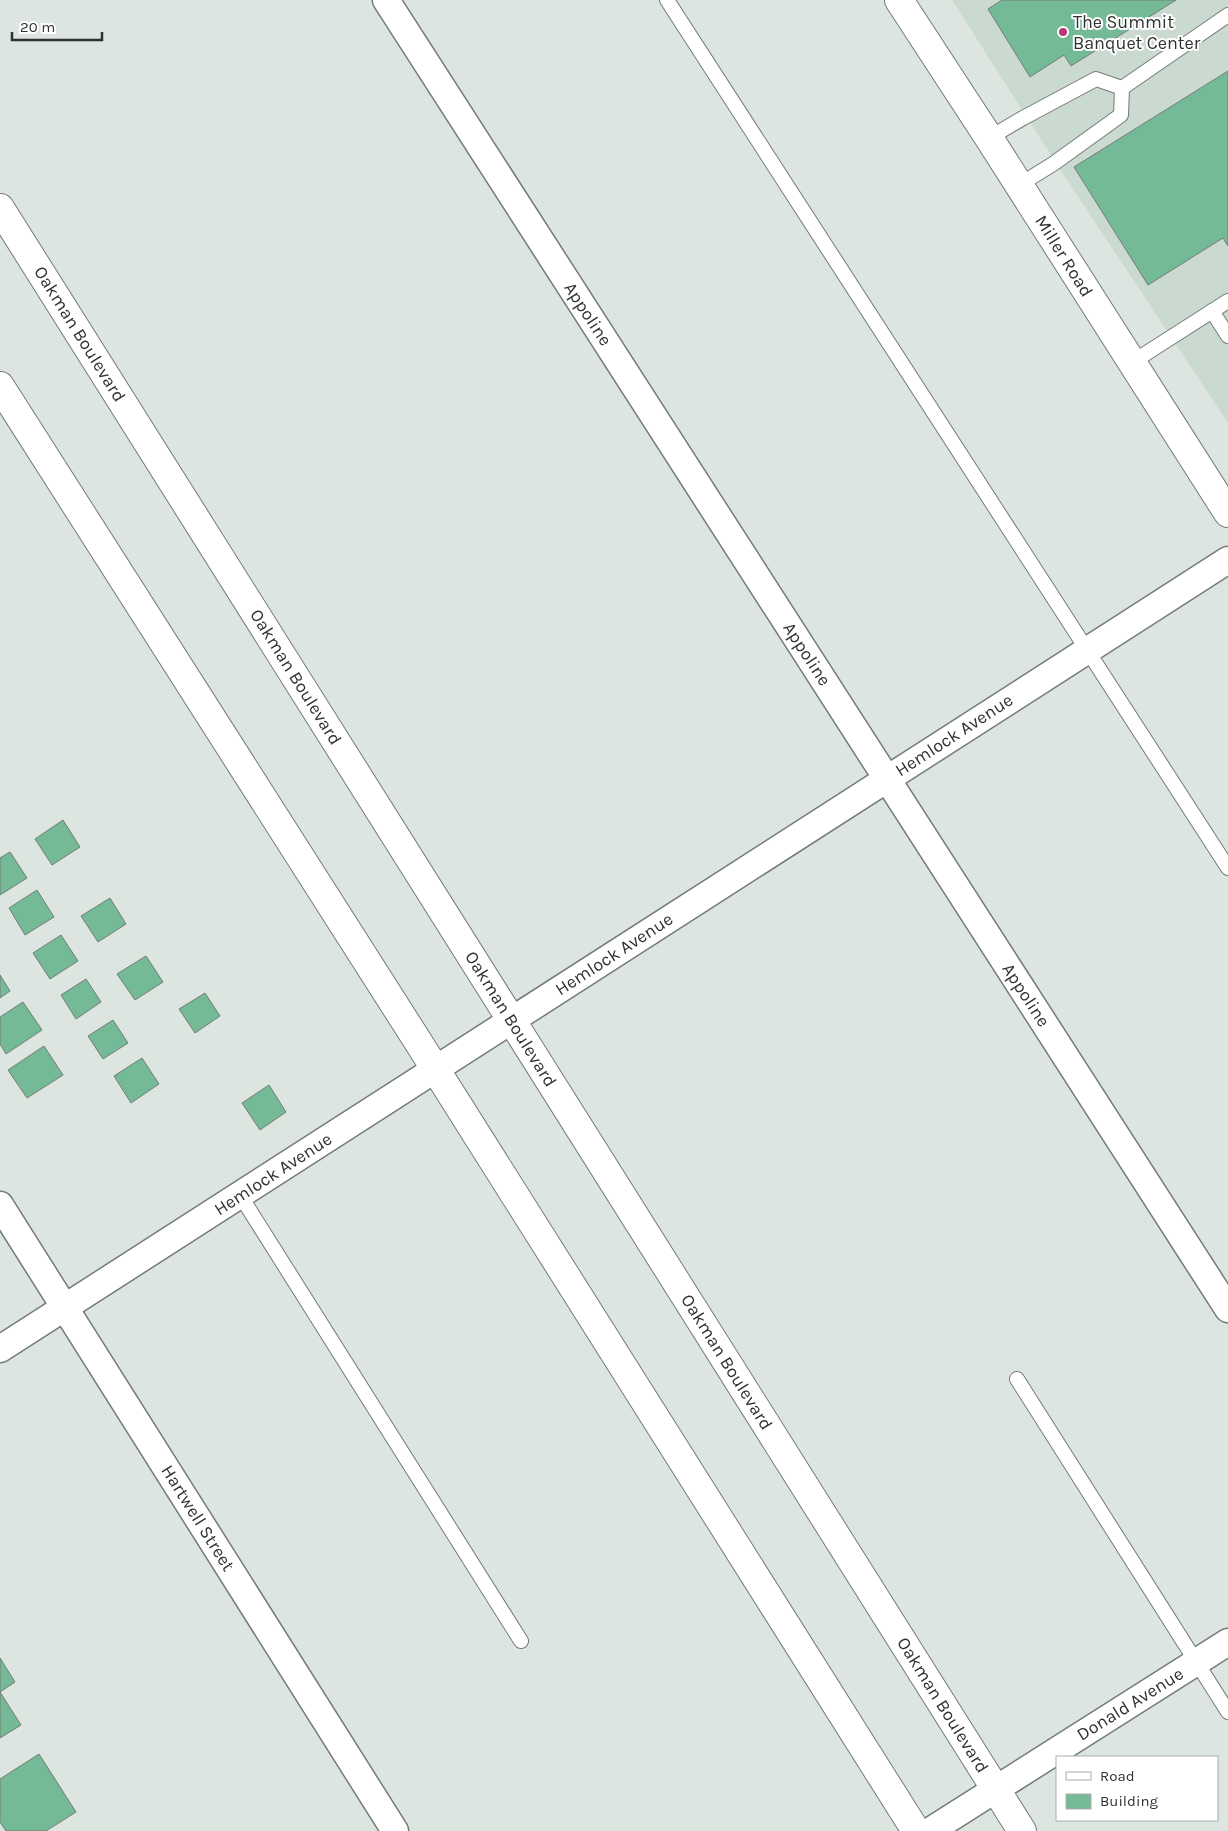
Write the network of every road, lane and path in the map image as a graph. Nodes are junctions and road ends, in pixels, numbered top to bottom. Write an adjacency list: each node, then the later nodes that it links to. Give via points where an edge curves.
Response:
1 (386, 0): 18 (street, Appoline)
2 (667, 0): 17 (lane)
3 (899, 0): 6 (street, Miller Road)
4 (1228, 15): 5 (lane)
5 (1122, 88): 6 (lane, via 1096,80); 7 (lane, via 1121,115)
6 (990, 138): 7 (street, Miller Road)
7 (1019, 185): 13 (street, Miller Road)
8 (0, 208): 9 (street, Oakman Boulevard)
9 (8, 239): 20 (street, Oakman Boulevard)
10 (1228, 301): 11 (lane)
11 (1212, 311): 12 (lane); 13 (lane)
12 (1228, 336)
13 (1131, 363): 15 (street, Miller Road)
14 (0, 386): 21 (street)
15 (1228, 513)
16 (1228, 560): 17 (street, Hemlock Avenue)
17 (1088, 650): 18 (street, Hemlock Avenue); 19 (lane)
18 (887, 778): 20 (street, Hemlock Avenue); 25 (street, Appoline)
19 (1228, 868)
20 (512, 1020): 21 (street, Hemlock Avenue); 32 (street, Oakman Boulevard)
21 (435, 1070): 22 (street, Hemlock Avenue); 34 (street)
22 (240, 1195): 24 (street, Hemlock Avenue); 28 (lane)
23 (0, 1205): 24 (street, Hartwell Street)
24 (65, 1308): 26 (street, Hemlock Avenue); 33 (street, Hartwell Street)
25 (1228, 1309)
26 (0, 1350)
27 (1018, 1378): 30 (lane)
28 (522, 1641)
29 (1228, 1642): 30 (street, Donald Avenue)
30 (1197, 1661): 31 (lane); 32 (street, Donald Avenue)
31 (1228, 1712)
32 (996, 1790): 35 (street, Donald Avenue); 36 (street, Oakman Boulevard)
33 (395, 1831)
34 (916, 1831)
35 (930, 1831)
36 (1022, 1831)

